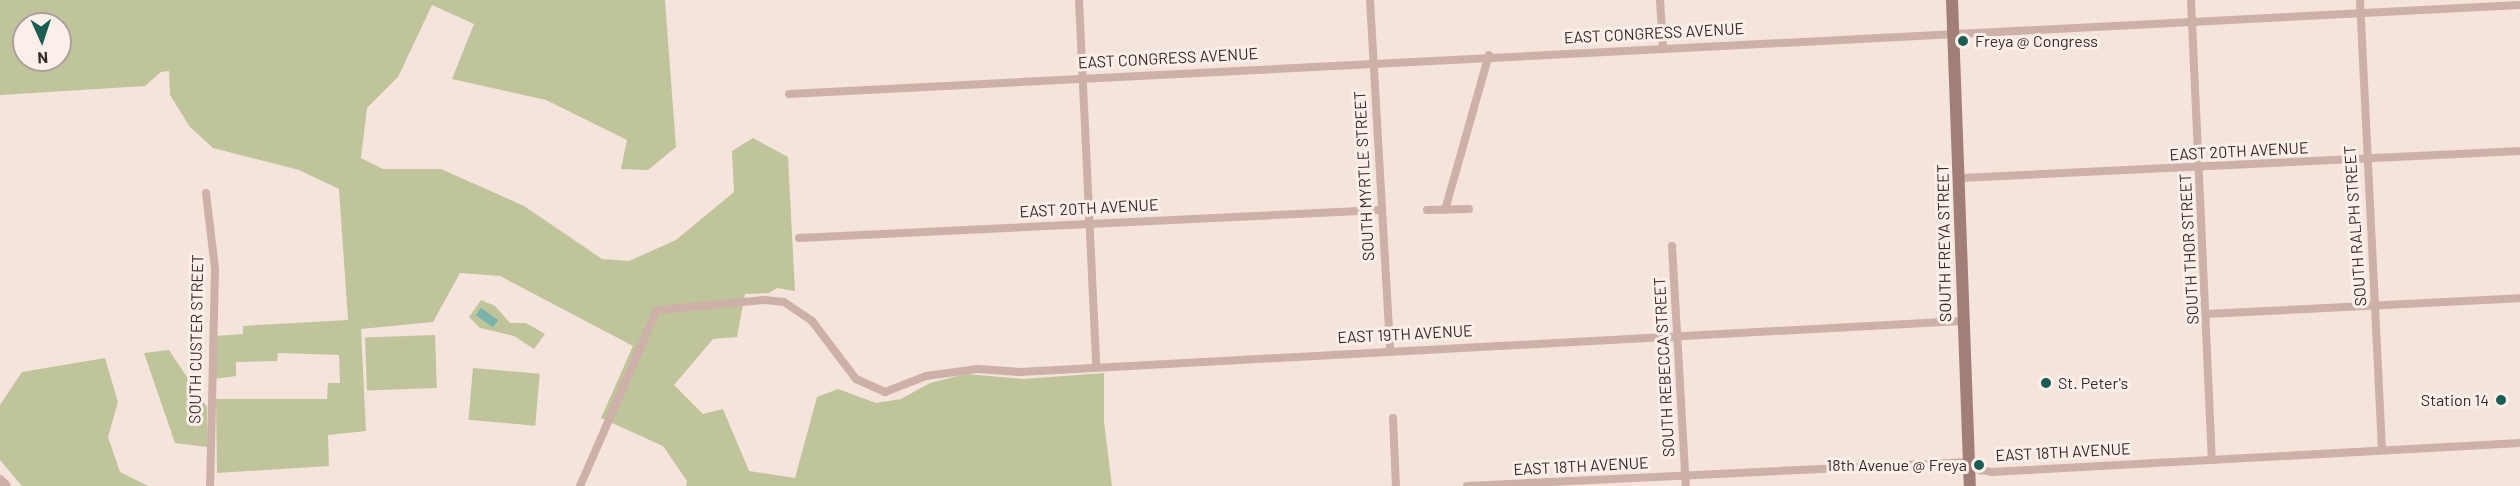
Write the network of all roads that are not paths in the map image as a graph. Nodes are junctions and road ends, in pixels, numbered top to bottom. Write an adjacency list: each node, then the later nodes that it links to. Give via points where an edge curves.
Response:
1 (1079, 0): 14 (street)
2 (1370, 0): 13 (street, SOUTH MYRTLE STREET)
3 (1660, 0): 11 (street)
4 (1952, 0): 10 (main road, SOUTH FREYA STREET)
5 (2191, 0): 9 (street, SOUTH THOR STREET)
6 (2360, 0): 8 (street, SOUTH RALPH STREET)
7 (2520, 5): 8 (street, EAST CONGRESS AVENUE)
8 (2360, 13): 9 (street, EAST CONGRESS AVENUE); 17 (street, SOUTH RALPH STREET)
9 (2192, 21): 10 (street, EAST CONGRESS AVENUE); 18 (street, SOUTH THOR STREET)
10 (1953, 33): 11 (street, EAST CONGRESS AVENUE); 19 (main road, SOUTH FREYA STREET)
11 (1663, 48): 12 (street, EAST CONGRESS AVENUE)
12 (1489, 55): 13 (street, EAST CONGRESS AVENUE); 24 (street)
13 (1373, 62): 14 (street, EAST CONGRESS AVENUE); 22 (street, SOUTH MYRTLE STREET)
14 (1082, 77): 15 (street, EAST CONGRESS AVENUE); 25 (street)
15 (789, 94)
16 (2520, 151): 17 (street, EAST 20TH AVENUE)
17 (2365, 160): 18 (street, EAST 20TH AVENUE); 29 (street, SOUTH RALPH STREET)
18 (2199, 168): 19 (street, EAST 20TH AVENUE); 30 (street, SOUTH THOR STREET)
19 (1960, 178): 31 (main road, SOUTH FREYA STREET)
20 (206, 193): 43 (street, SOUTH CUSTER STREET, via 215,269)
21 (1470, 209): 24 (street)
22 (1380, 210): 25 (street, EAST 20TH AVENUE); 33 (street, SOUTH MYRTLE STREET)
23 (1427, 210): 24 (street)
24 (1445, 210)
25 (1090, 222): 26 (street, EAST 20TH AVENUE); 34 (street)
26 (799, 238)
27 (1672, 246): 32 (street, SOUTH REBECCA STREET)
28 (2520, 298): 29 (street)
29 (2376, 305): 30 (street); 37 (street, SOUTH RALPH STREET)
30 (2207, 314): 38 (street, SOUTH THOR STREET)
31 (1962, 321): 32 (street, EAST 19TH AVENUE); 39 (main road, SOUTH FREYA STREET)
32 (1678, 338): 33 (street, EAST 19TH AVENUE); 40 (street, SOUTH REBECCA STREET)
33 (1390, 350): 34 (street, EAST 19TH AVENUE)
34 (1096, 366): 44 (street, EAST 19TH AVENUE, via 1020,372 978,369 926,376 885,392 856,378 812,321 784,302 765,300 657,310)
35 (1393, 418): 45 (street)
36 (2520, 442): 37 (street, EAST 18TH AVENUE)
37 (2382, 449): 38 (street, EAST 18TH AVENUE)
38 (2212, 460): 39 (street, EAST 18TH AVENUE, via 1992,471 1980,470)
39 (1969, 462): 40 (street, EAST 18TH AVENUE); 48 (main road, SOUTH FREYA STREET)
40 (1686, 476): 46 (street, EAST 18TH AVENUE); 47 (street, SOUTH REBECCA STREET)
41 (0, 480): 42 (street)
42 (6, 486)
43 (210, 486)
44 (580, 486)
45 (1396, 486)
46 (1467, 486)
47 (1686, 486)
48 (1970, 486)

